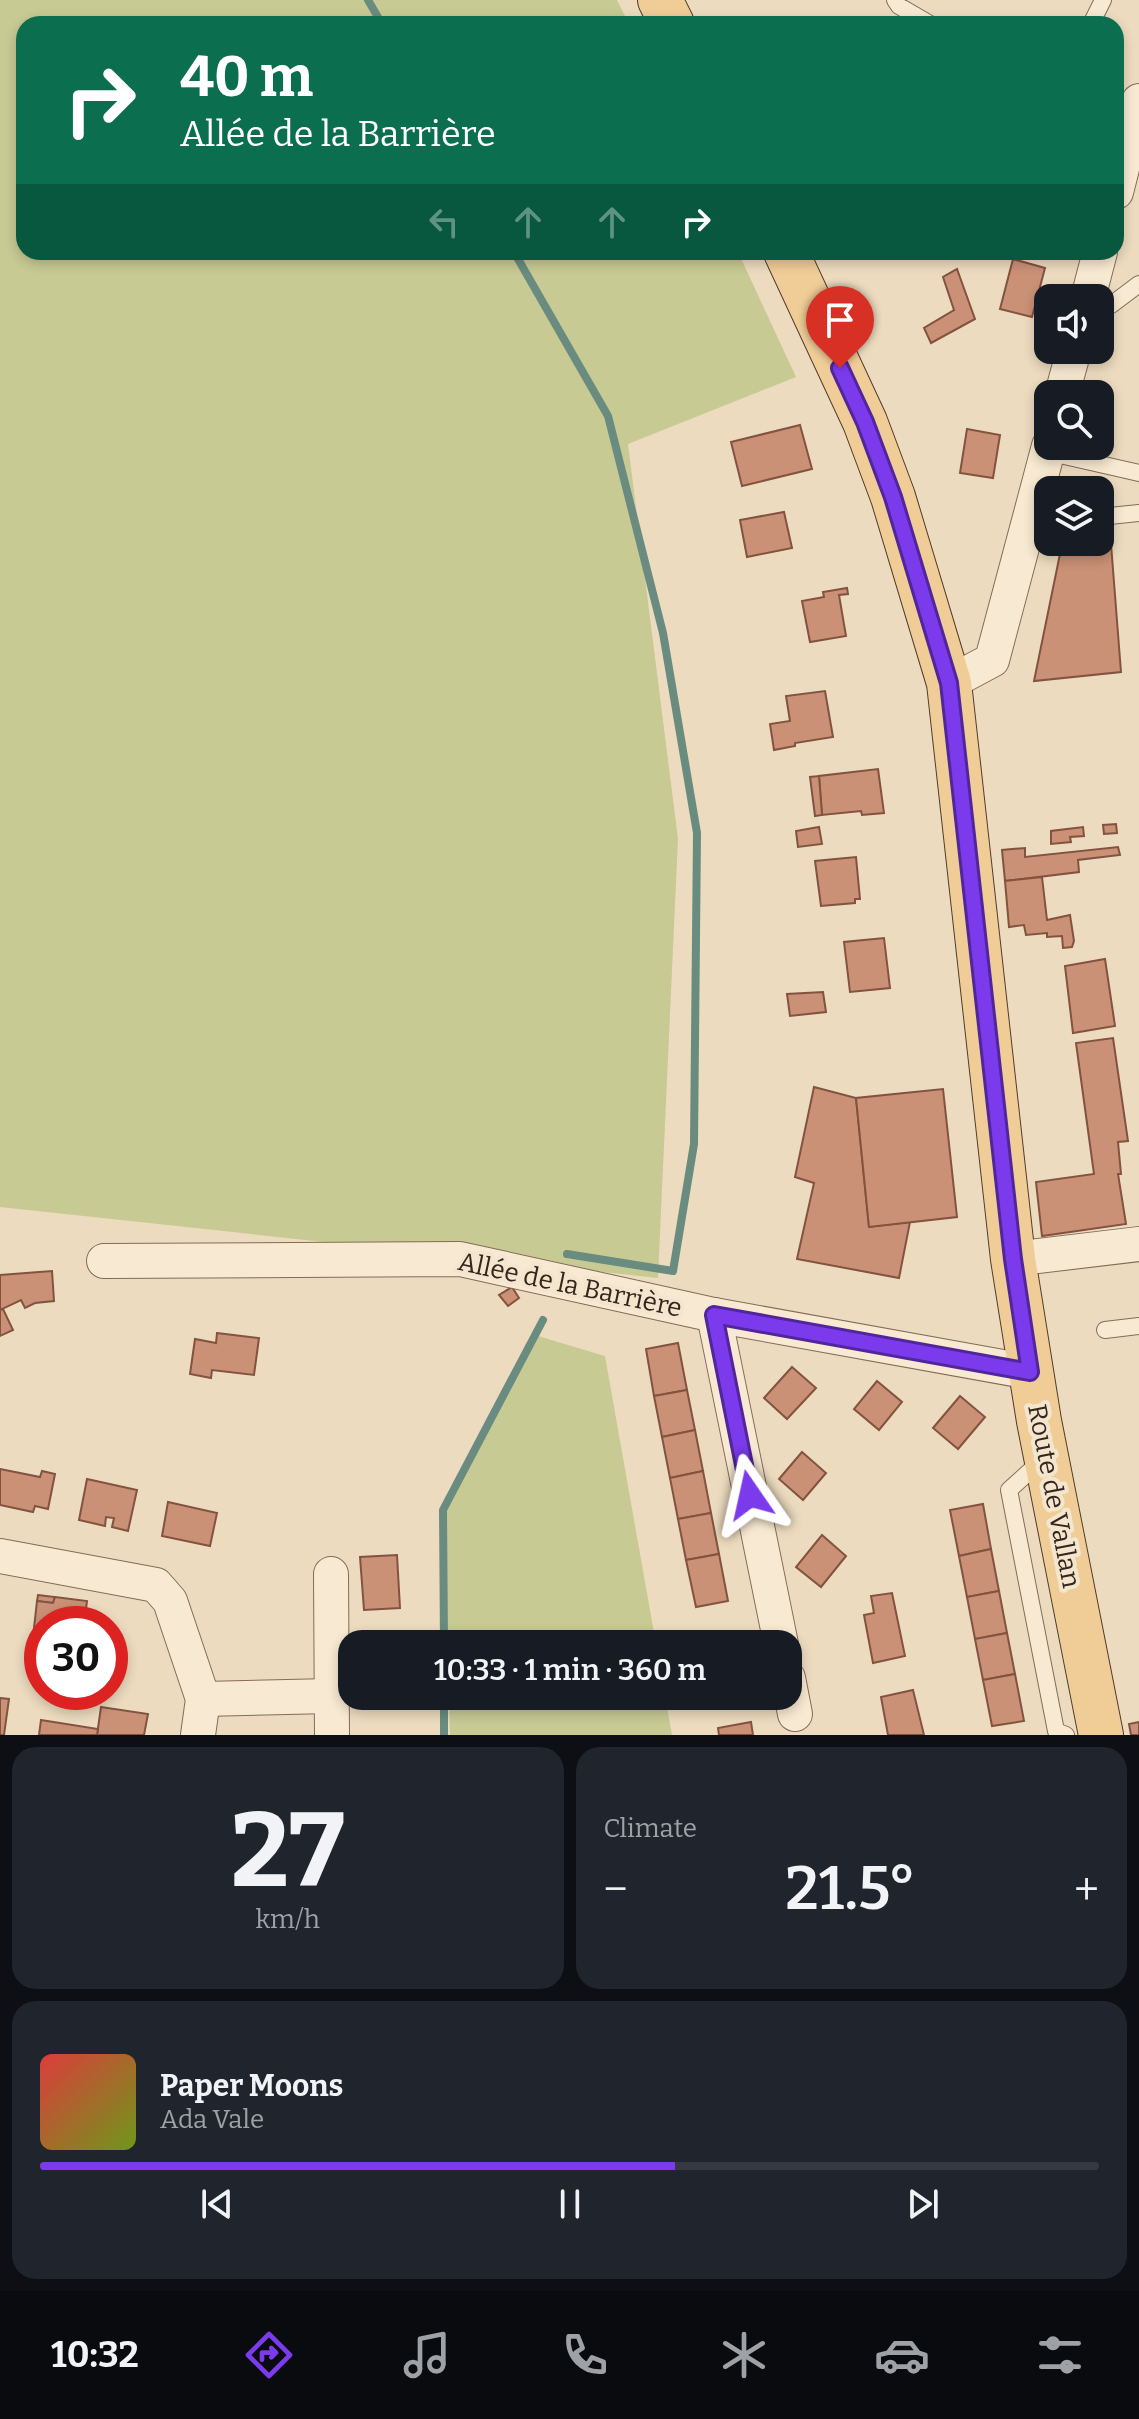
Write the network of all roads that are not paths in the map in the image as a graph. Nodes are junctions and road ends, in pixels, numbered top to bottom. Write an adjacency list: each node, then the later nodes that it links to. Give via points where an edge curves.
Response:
1 (895, 0): 2 (lane)
2 (916, 16)
3 (1139, 101): 4 (street)
4 (1124, 135)
5 (790, 260): 15 (main road, Route de Vallan, via 865,422)
6 (1098, 260): 7 (street)
7 (1092, 284)
8 (1139, 284): 9 (lane)
9 (1114, 303)
10 (1090, 460): 11 (lane)
11 (1139, 473)
12 (1139, 513): 13 (lane)
13 (1114, 516)
14 (1034, 534): 15 (street, via 992,660)
15 (949, 683): 17 (main road, Route de Vallan)
16 (1139, 1244): 17 (street)
17 (1013, 1259): 22 (main road, Route de Vallan)
18 (104, 1261): 19 (street, Allée de la Barrière, via 460,1259)
19 (714, 1315): 22 (street, Allée de la Barrière); 26 (street)
20 (1139, 1326): 21 (lane)
21 (1105, 1330)
22 (1030, 1372): 23 (main road, Route de Vallan)
23 (1046, 1456): 33 (lane, via 1009,1490 1056,1731); 34 (main road, Route de Vallan)
24 (0, 1556): 28 (street, via 156,1585 170,1601)
25 (331, 1574): 27 (street)
26 (778, 1630)
27 (331, 1696): 28 (street); 32 (street)
28 (203, 1699): 31 (street)
29 (794, 1710): 30 (street)
30 (795, 1714)
31 (198, 1735)
32 (332, 1735)
33 (1066, 1735)
34 (1101, 1735)

